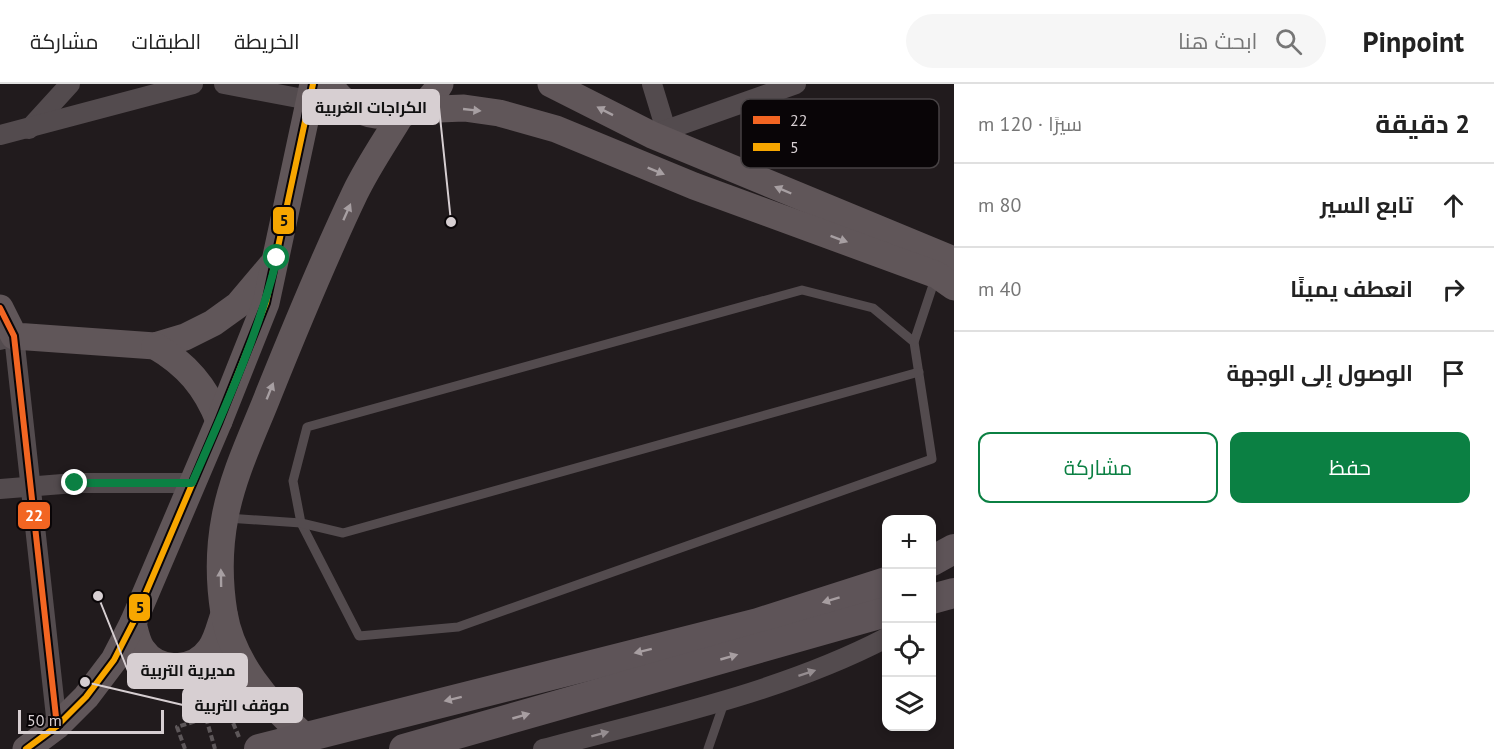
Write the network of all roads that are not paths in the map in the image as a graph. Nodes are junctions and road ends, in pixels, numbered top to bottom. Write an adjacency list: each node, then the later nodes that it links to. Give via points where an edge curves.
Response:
1 (70, 84): 12 (street)
2 (193, 84): 12 (street)
3 (224, 84): 8 (street)
4 (440, 84): 11 (main road, via 427,100)
5 (551, 84): 13 (main road, one-way to 5)
6 (652, 84): 13 (street)
7 (796, 84): 9 (street)
8 (318, 89): 11 (main road, via 336,94 354,109 377,116); 15 (main road)
9 (753, 99)
10 (741, 103): 13 (street)
11 (407, 112): 16 (main road, one-way to 16, via 464,108 556,129 694,186); 26 (main road, one-way to 11, via 233,483 287,348 356,192)
12 (28, 129): 14 (street)
13 (659, 132): 16 (main road, one-way to 13)
14 (0, 135)
15 (277, 258): 20 (main road, via 238,305 185,337); 22 (main road, via 266,303)
16 (948, 274): 19 (lane)
17 (0, 308): 18 (main road)
18 (7, 338): 20 (main road); 24 (street)
19 (914, 342): 21 (lane); 27 (lane, via 873,308 802,290 307,427 293,481)
20 (155, 346): 22 (main road, via 195,377)
21 (919, 372): 27 (lane, via 343,532); 27 (lane, via 932,459 458,627 359,636)
22 (219, 421): 23 (main road)
23 (192, 483): 24 (street); 37 (main road)
24 (31, 486): 25 (street); 40 (street)
25 (0, 489)
26 (225, 517): 27 (lane); 36 (main road, one-way to 26, via 221,548)
27 (301, 523)
28 (954, 549): 29 (main road)
29 (936, 559)
30 (882, 583): 41 (main road, one-way to 41, via 758,623)
31 (954, 593): 32 (main road)
32 (936, 598)
33 (954, 600): 34 (street)
34 (936, 611)
35 (882, 613): 44 (main road, one-way to 35)
36 (224, 614): 37 (main road, via 211,648 195,662 176,667 162,665 140,648); 41 (main road, via 236,649 254,682)
37 (133, 623): 40 (main road, via 114,660)
38 (882, 640): 39 (street, one-way to 38, via 819,669)
39 (725, 700): 45 (street, one-way to 39); 46 (lane)
40 (57, 726): 43 (main road)
41 (304, 736): 42 (main road)
42 (249, 744)
43 (26, 749)
44 (404, 749)
45 (543, 749)
46 (708, 749)

